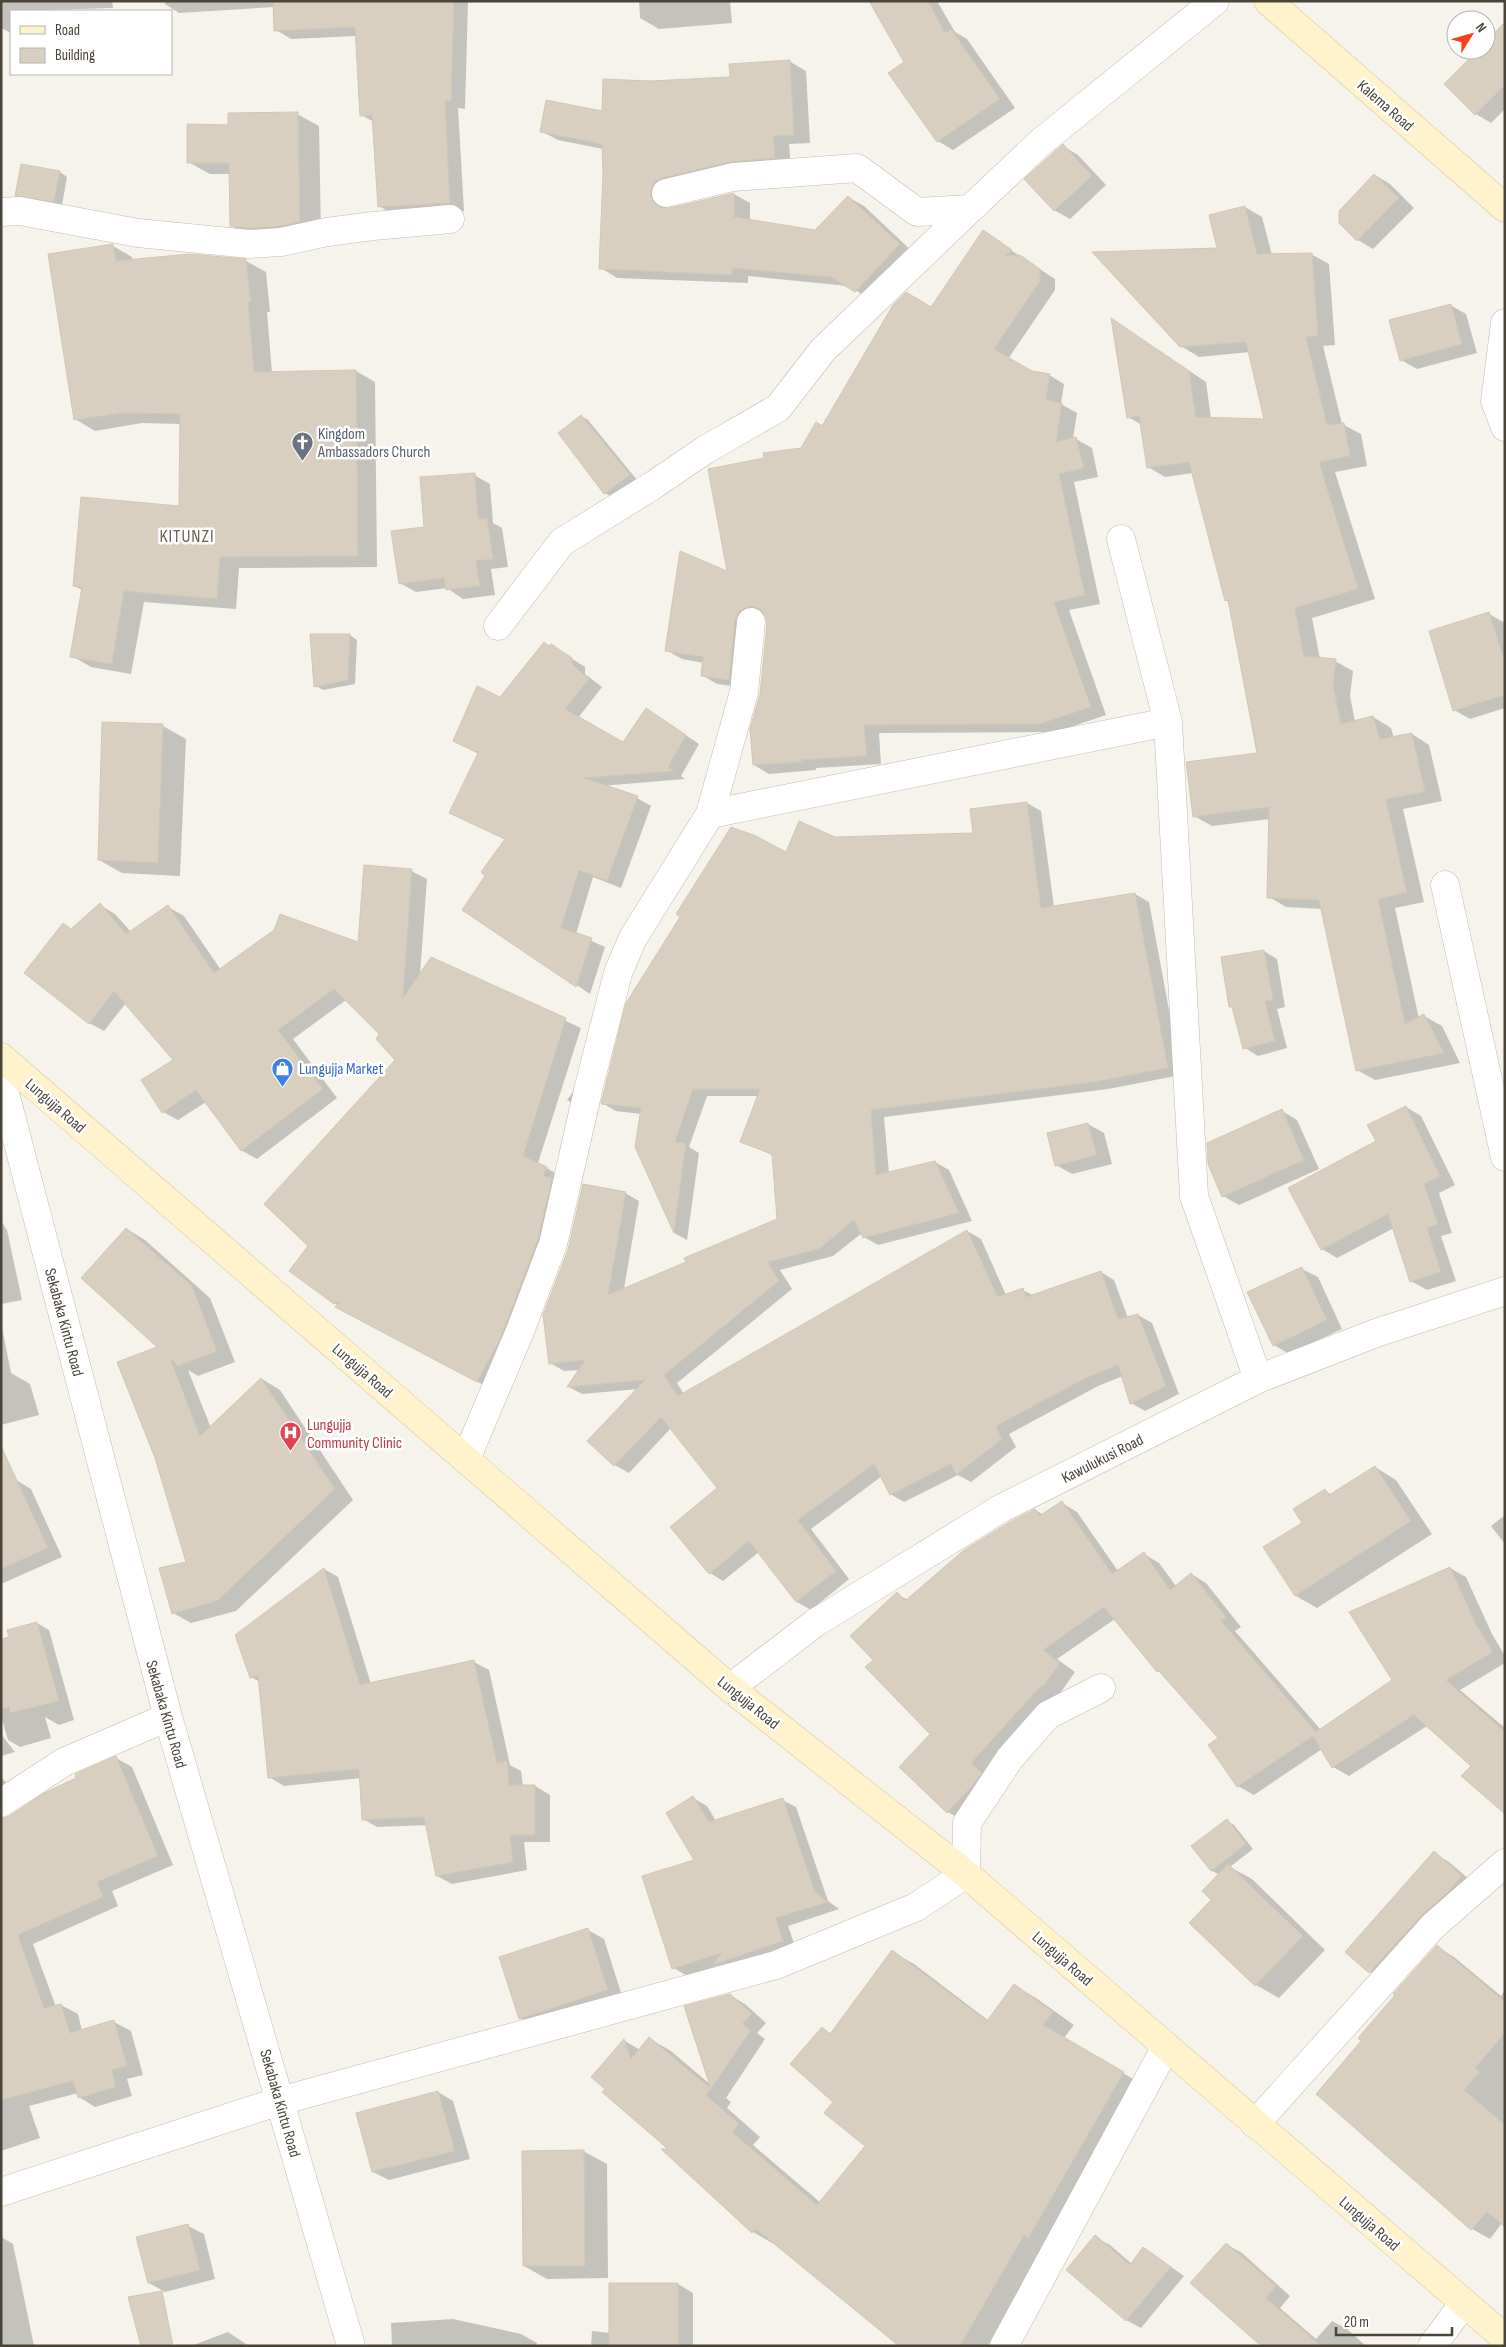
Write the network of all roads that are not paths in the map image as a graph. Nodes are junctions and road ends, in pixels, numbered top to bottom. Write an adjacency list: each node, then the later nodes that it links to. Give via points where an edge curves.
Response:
1 (1215, 1): 5 (street, via 1041,142)
2 (1268, 1): 4 (street, Kalema Road)
3 (666, 193): 5 (street, via 733,177 857,168 917,212)
4 (1505, 208)
5 (970, 209): 12 (street, via 823,350 778,408 705,450 562,542)
6 (1, 212): 7 (street, via 20,211 138,233 249,244 281,242 373,226)
7 (450, 219)
8 (1505, 323): 9 (street, via 1495,401)
9 (1505, 427)
10 (1121, 539): 13 (street)
11 (751, 622): 14 (street, via 744,692)
12 (498, 626)
13 (1168, 722): 14 (street); 20 (street, via 1194,1196)
14 (710, 814): 21 (street, via 634,938 618,973 553,1244)
15 (1444, 885): 18 (street)
16 (1, 1058): 21 (street, Lungujja Road)
17 (1, 1078): 24 (street, Sekabaka Kintu Road)
18 (1505, 1157)
19 (1505, 1291): 20 (street, Kawulukusi Road, via 1376,1332)
20 (1258, 1379): 22 (street, Kawulukusi Road, via 1000,1509 815,1623)
21 (466, 1459): 22 (street, Lungujja Road)
22 (730, 1688): 27 (street, Lungujja Road)
23 (1101, 1688): 27 (street, via 1048,1715 1010,1758 967,1824)
24 (168, 1717): 25 (street, via 64,1762); 29 (street, Sekabaka Kintu Road)
25 (1, 1803)
26 (1505, 1863): 30 (street, via 1434,1926)
27 (966, 1874): 28 (street, Lungujja Road); 29 (street, via 916,1907 776,1965)
28 (1166, 2047): 30 (street, Lungujja Road); 35 (street)
29 (280, 2102): 31 (street); 34 (street, Sekabaka Kintu Road)
30 (1255, 2124): 32 (street, Lungujja Road)
31 (1, 2192)
32 (1464, 2303): 33 (street, Lungujja Road); 36 (street)
33 (1505, 2338)
34 (352, 2346)
35 (1004, 2346)
36 (1432, 2346)

